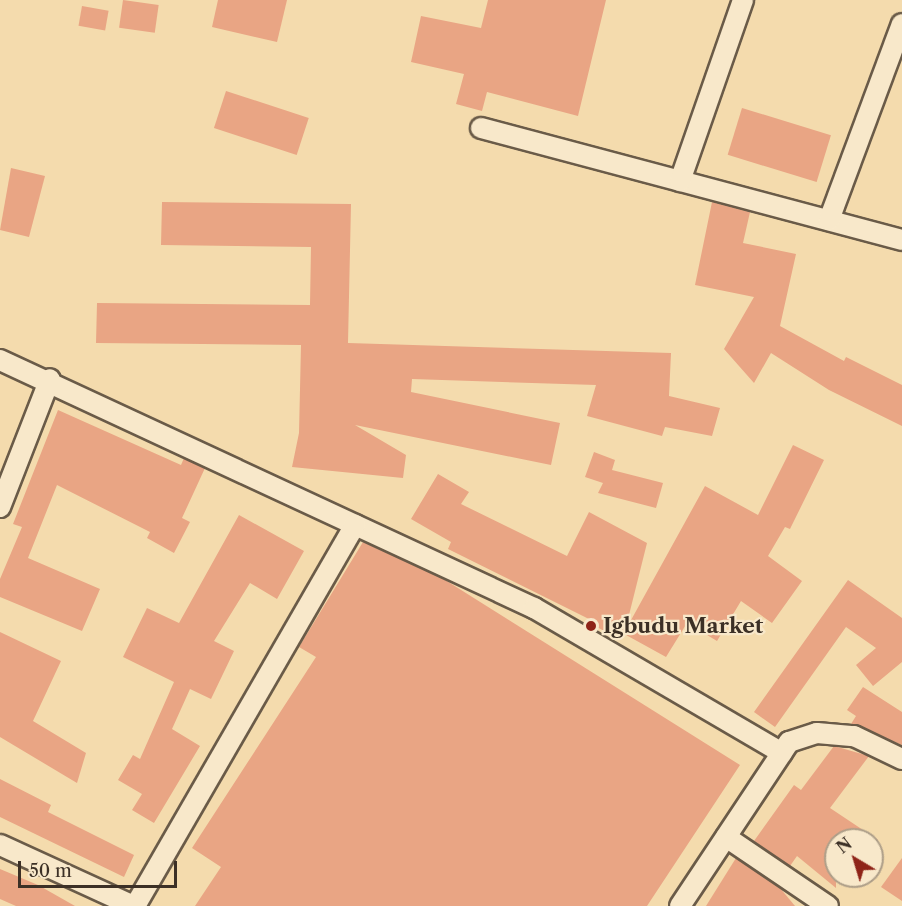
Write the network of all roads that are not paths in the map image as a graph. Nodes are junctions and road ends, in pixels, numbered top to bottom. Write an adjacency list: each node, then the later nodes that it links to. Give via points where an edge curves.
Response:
1 (743, 0): 4 (street)
2 (902, 24): 5 (street)
3 (481, 128): 4 (street)
4 (680, 181): 5 (street)
5 (830, 220): 6 (street)
6 (902, 240)
7 (0, 360): 8 (street)
8 (50, 379): 9 (street); 10 (street)
9 (0, 507)
10 (355, 525): 11 (street, via 534,608); 15 (street)
11 (782, 753): 12 (street, via 789,742 816,733 854,736); 13 (street)
12 (902, 759)
13 (726, 837): 16 (street); 17 (street)
14 (0, 844): 15 (street)
15 (134, 906)
16 (680, 906)
17 (828, 906)

